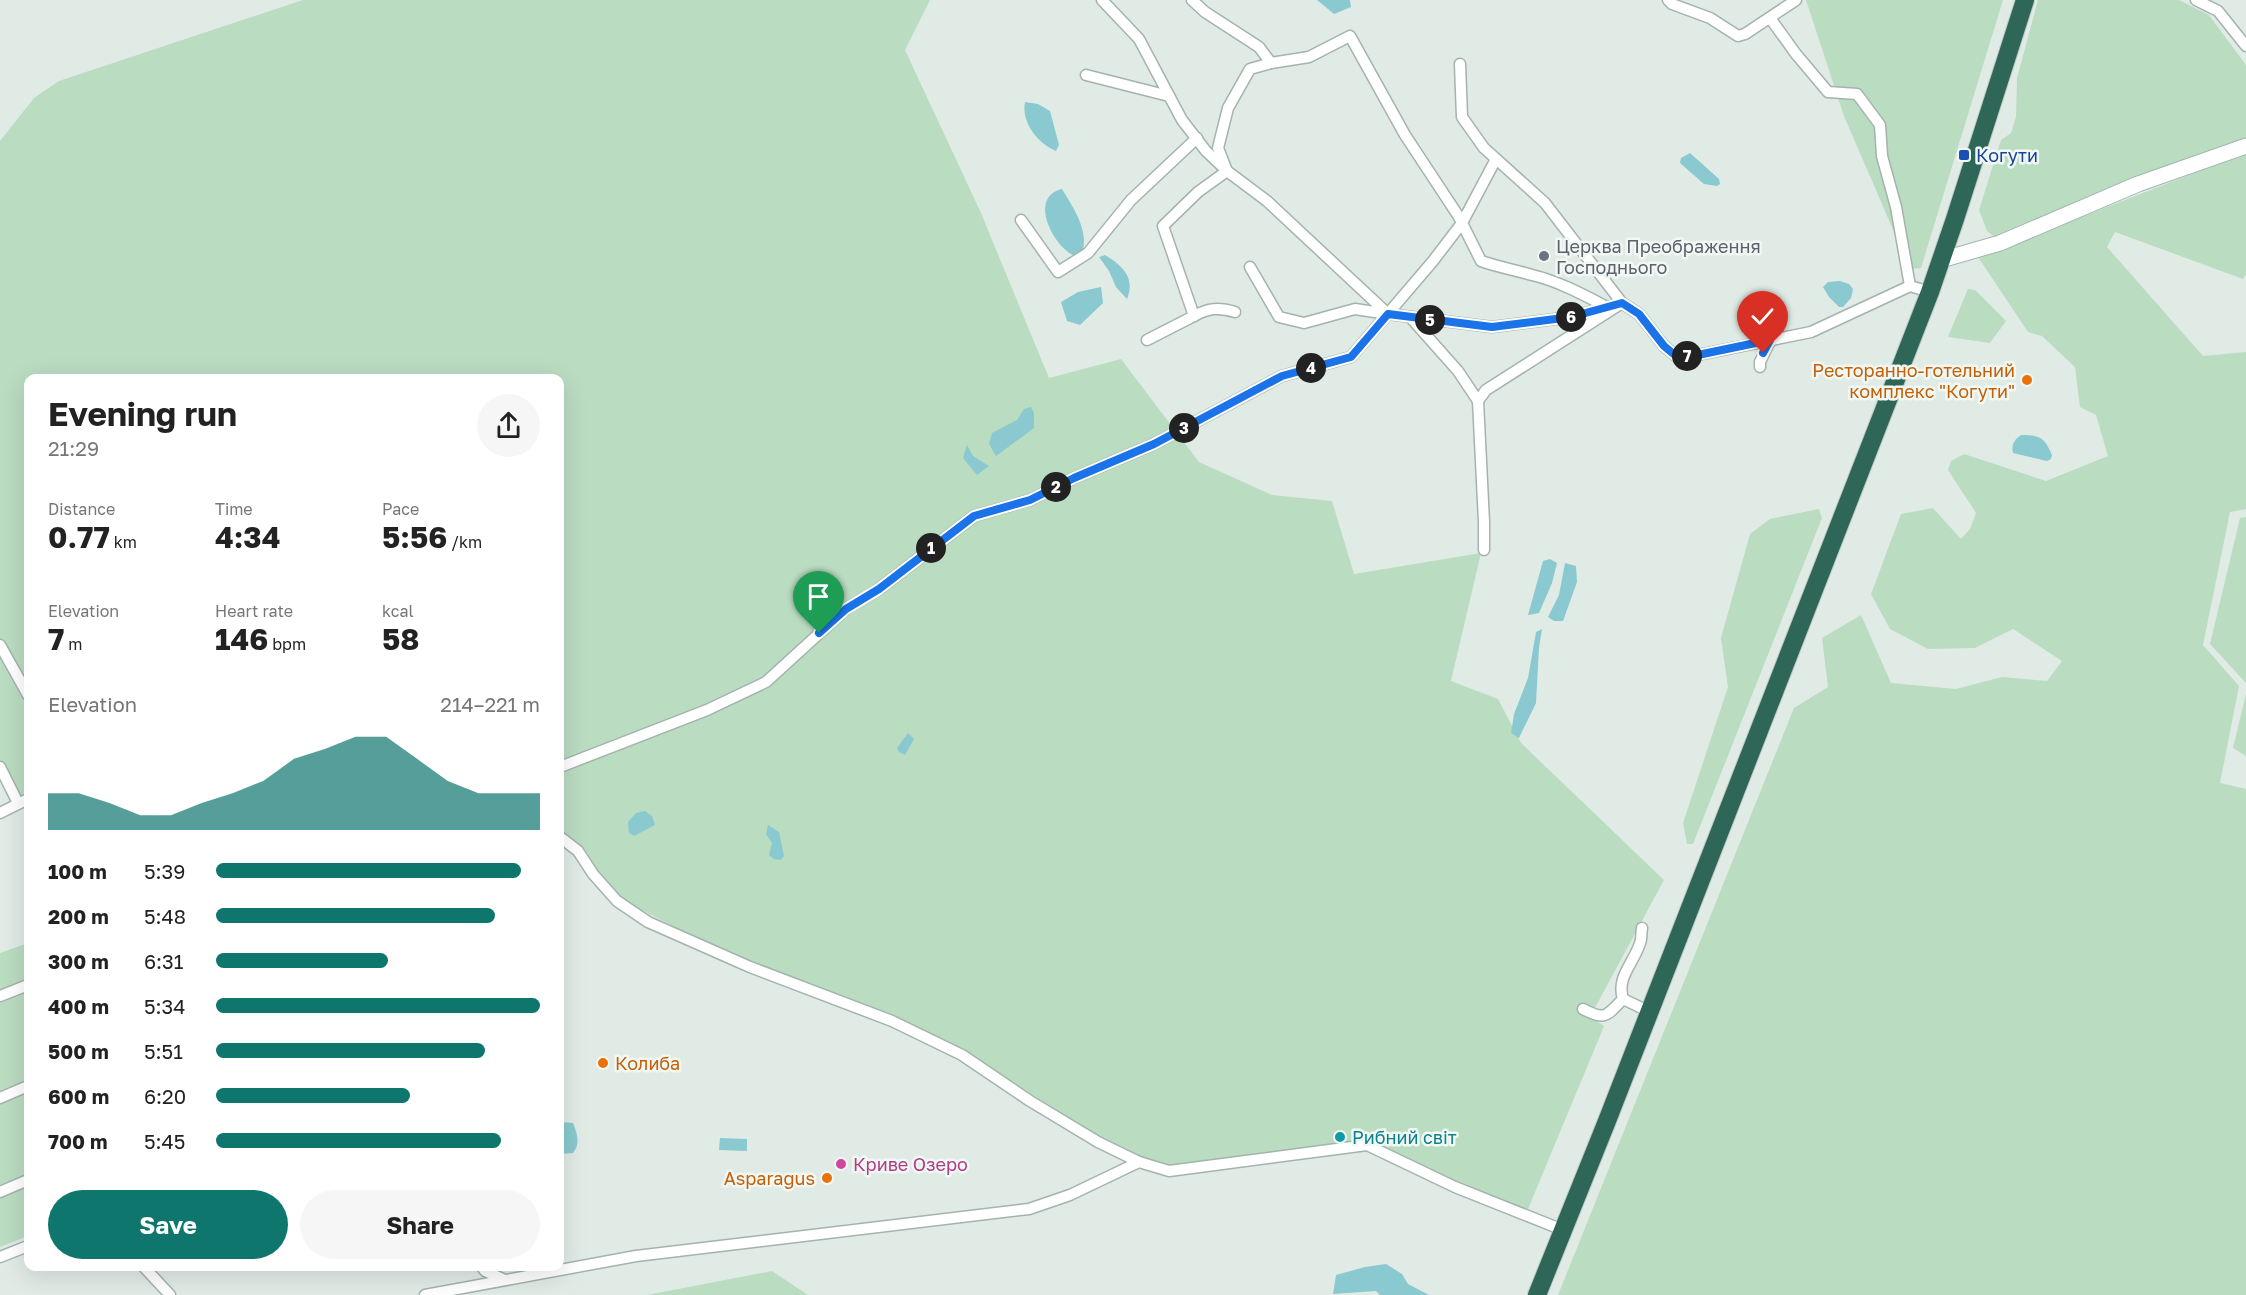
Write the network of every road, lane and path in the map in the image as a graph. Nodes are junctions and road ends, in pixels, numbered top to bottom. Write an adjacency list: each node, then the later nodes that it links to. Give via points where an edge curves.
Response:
1 (1102, 0): 12 (street, via 1139,39)
2 (1192, 0): 9 (street, via 1259,47)
3 (1668, 0): 7 (street, via 1710,18 1738,36)
4 (1796, 0): 7 (street)
5 (2025, 0): 19 (highway)
6 (2196, 0): 8 (street, via 2218,11)
7 (1770, 18): 21 (street, via 1828,92 1857,94 1880,125 1882,156)
8 (2246, 46)
9 (1272, 63): 16 (street, via 1250,69 1228,108 1218,148); 18 (street, via 1309,57 1350,36 1405,135)
10 (1460, 64): 15 (street, via 1462,117)
11 (1086, 75): 12 (street)
12 (1169, 96): 13 (street)
13 (1197, 138): 16 (street); 17 (street, via 1131,200 1088,253 1058,272)
14 (2246, 146): 19 (street, via 2138,184 2000,243)
15 (1496, 159): 18 (street); 23 (street, via 1545,204)
16 (1227, 171): 26 (street, via 1267,201); 27 (street, via 1163,226)
17 (1021, 220)
18 (1462, 223): 24 (street, via 1481,261 1533,275); 26 (street)
19 (1941, 260): 22 (highway)
20 (1250, 267): 26 (street, via 1279,317 1304,323 1355,309)
21 (1910, 286): 22 (street); 30 (street, via 1811,333)
22 (1930, 292): 46 (highway)
23 (1622, 303): 24 (street); 30 (street, via 1639,314 1676,356); 32 (street, via 1486,390)
24 (1607, 307): 28 (street, via 1571,317 1492,327)
25 (1235, 312): 27 (street, via 1207,309)
26 (1388, 314): 28 (street); 36 (street, via 1351,357 1282,376 1154,444 1030,500 974,516 879,589 846,609 766,682 707,710)
27 (1194, 316): 29 (street)
28 (1410, 317): 32 (street, via 1458,371)
29 (1147, 340)
30 (1770, 340): 31 (street)
31 (1760, 367)
32 (1478, 401): 33 (street)
33 (1484, 550)
34 (0, 645): 35 (street)
35 (24, 688)
36 (564, 765)
37 (0, 767): 38 (street)
38 (23, 801): 39 (street)
39 (0, 813)
40 (564, 840): 49 (street, via 578,851 616,901 648,922 942,1045 1098,1142)
41 (1642, 928): 44 (street, via 1640,944 1620,990)
42 (24, 987): 43 (street)
43 (0, 996)
44 (1623, 999): 45 (street, via 1608,1014 1598,1016); 46 (street)
45 (1583, 1009)
46 (1650, 1012): 52 (highway)
47 (24, 1088): 48 (street)
48 (0, 1098)
49 (1139, 1162): 52 (street, via 1169,1172 1367,1146 1455,1187); 55 (street, via 1070,1195 1029,1209 634,1252)
50 (24, 1182): 51 (street)
51 (0, 1192)
52 (1563, 1230): 62 (highway)
53 (24, 1248): 54 (street)
54 (0, 1257)
55 (564, 1267)
56 (147, 1271): 60 (street)
57 (484, 1271): 59 (street)
58 (546, 1271): 59 (street)
59 (505, 1280): 61 (street)
60 (170, 1295)
61 (425, 1295)
62 (1536, 1295)

